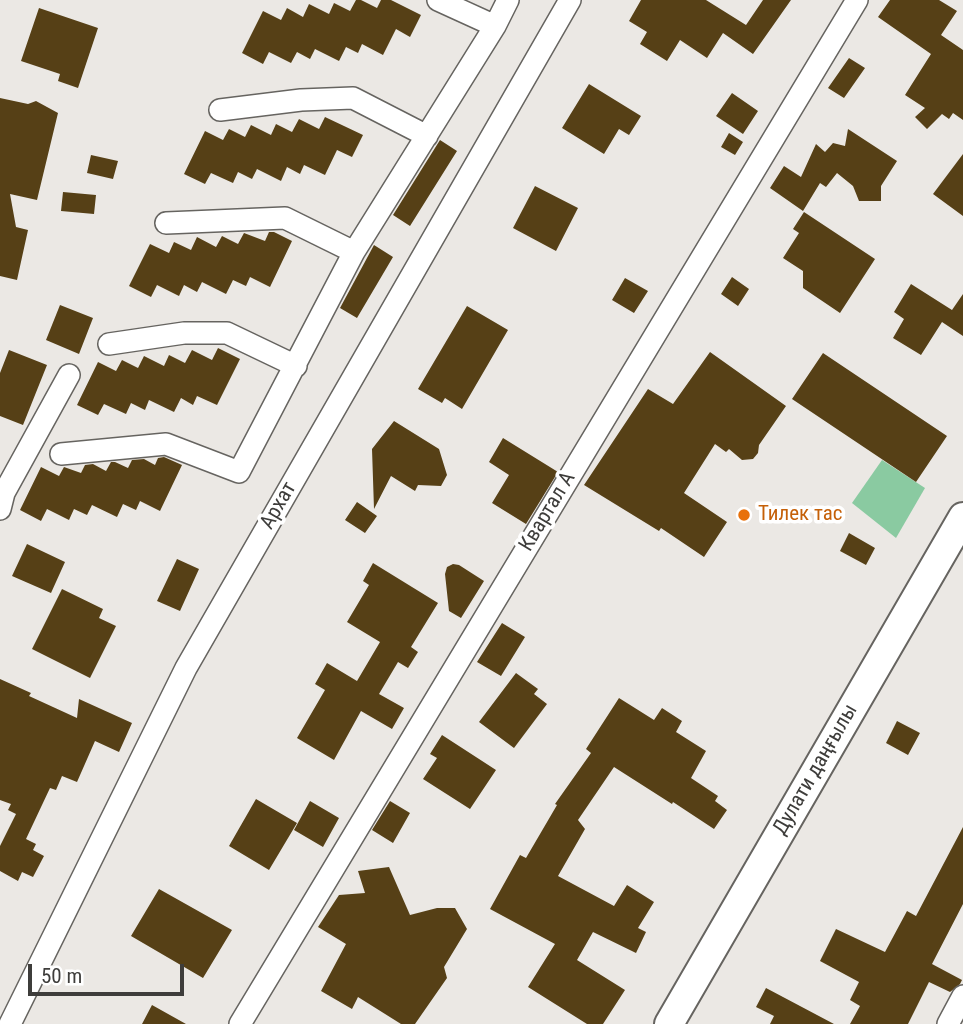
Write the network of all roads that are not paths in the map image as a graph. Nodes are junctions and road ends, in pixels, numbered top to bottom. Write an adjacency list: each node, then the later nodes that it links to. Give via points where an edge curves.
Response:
1 (438, 0): 5 (street)
2 (508, 0): 5 (street)
3 (570, 0): 17 (street, Архат, via 186,668)
4 (857, 0): 18 (street, Квартал А)
5 (495, 26): 7 (street)
6 (220, 110): 7 (street, via 353,98)
7 (427, 136): 9 (street)
8 (166, 223): 9 (street, via 285,218)
9 (354, 252): 11 (street)
10 (109, 344): 11 (street, via 227,332)
11 (296, 366): 13 (street, via 240,472 166,444)
12 (69, 375): 14 (street, via 4,492)
13 (61, 454)
14 (0, 509)
15 (963, 517): 19 (main road, Дулати даңғылы)
16 (963, 996): 20 (street)
17 (10, 1024)
18 (240, 1024)
19 (669, 1024)
20 (948, 1024)

